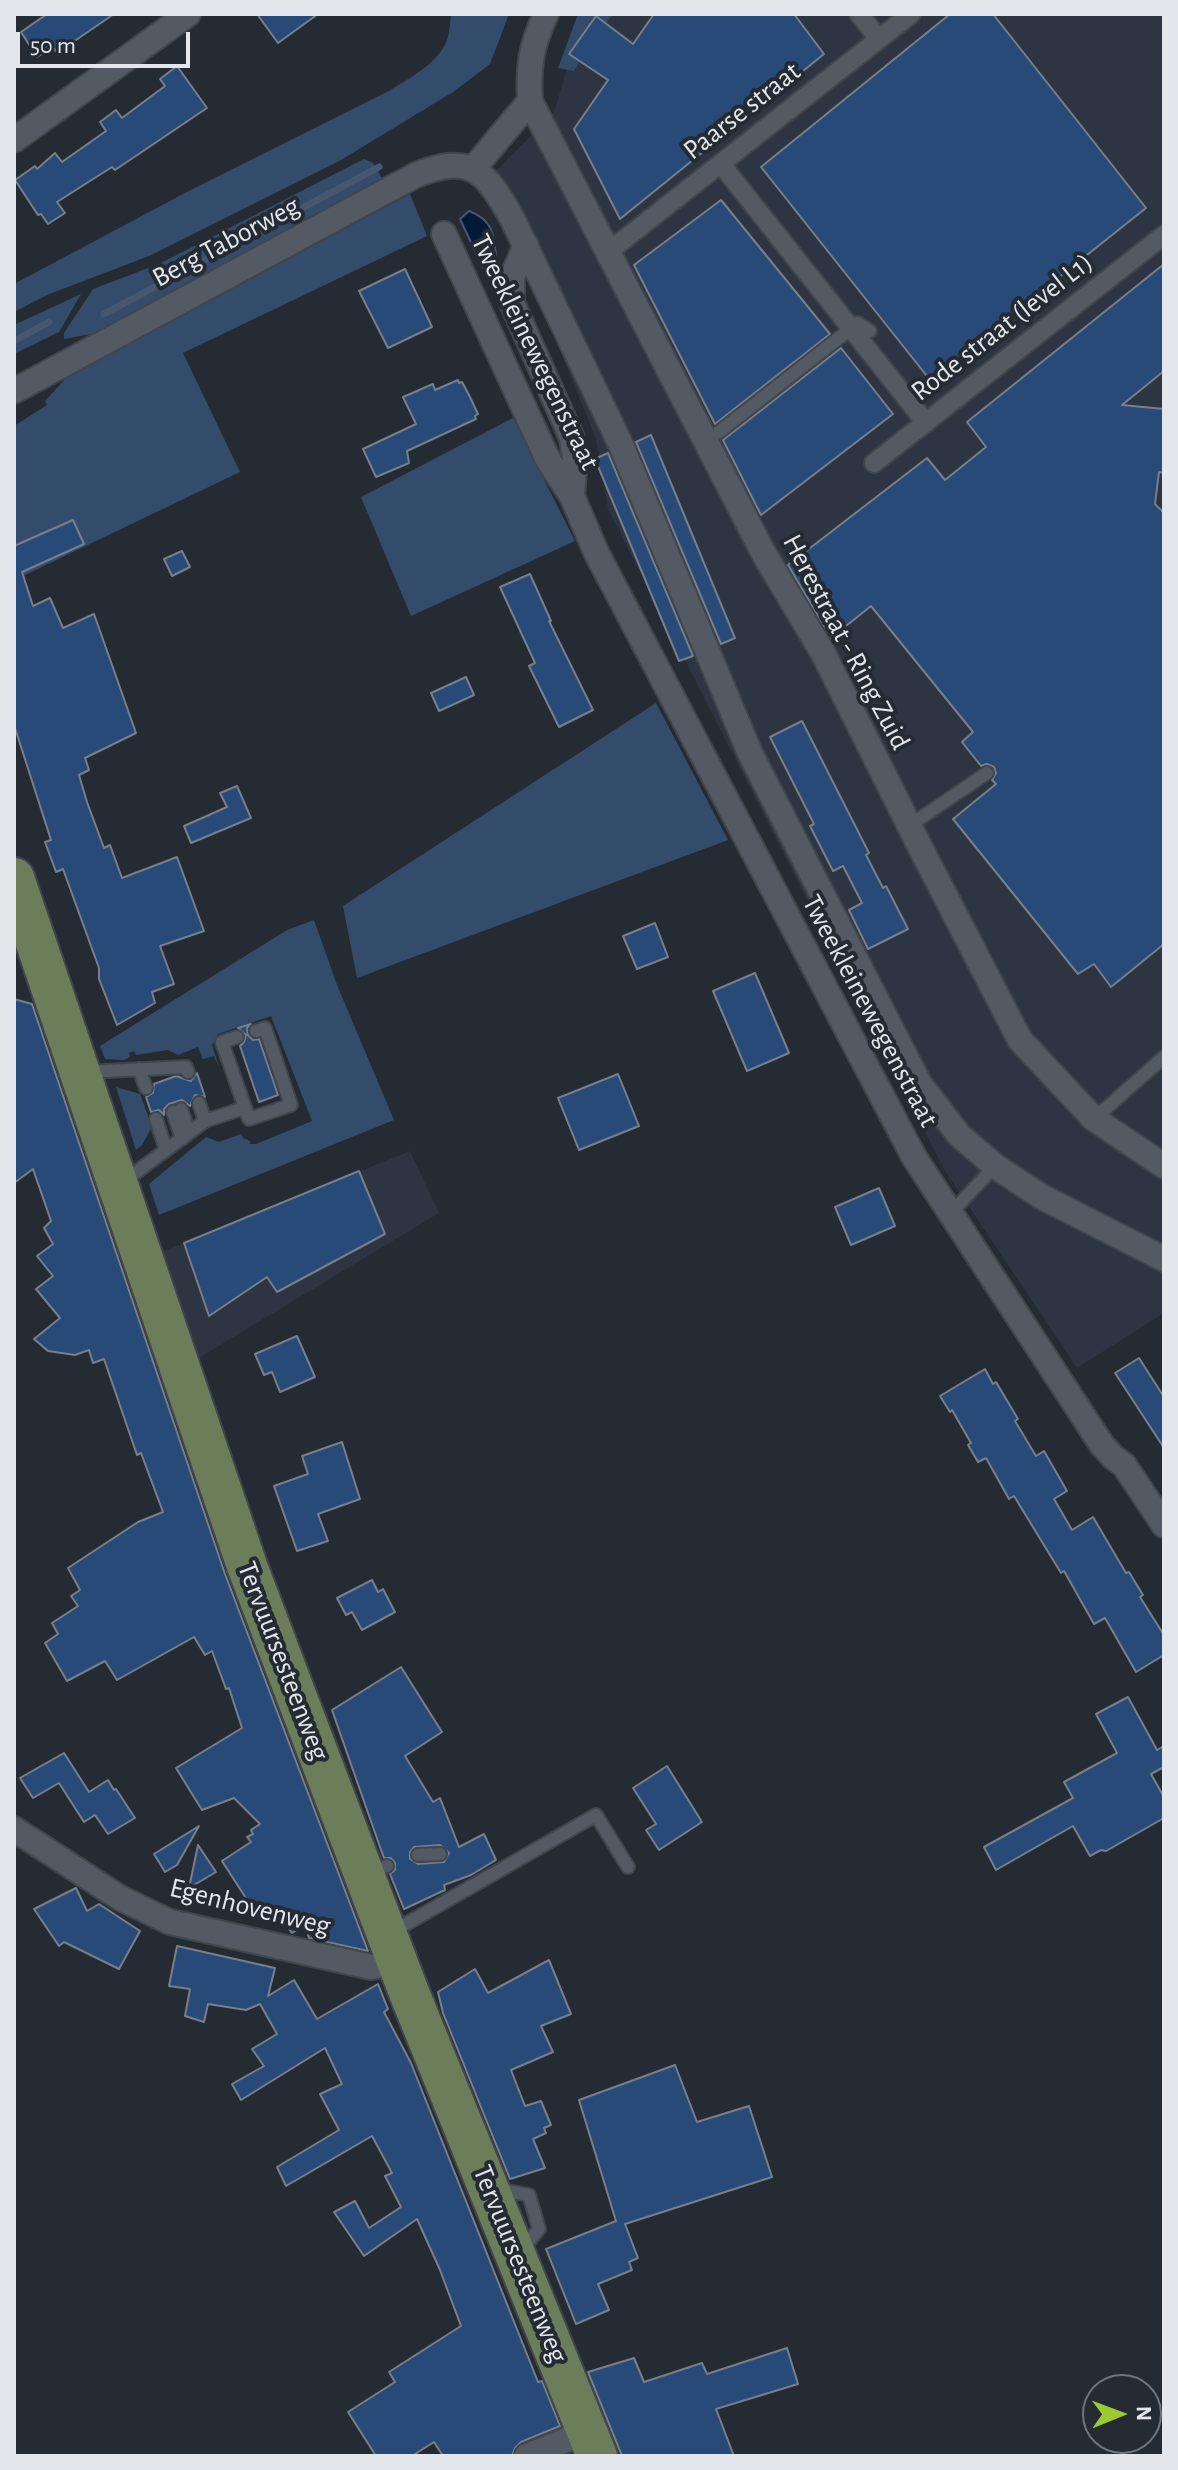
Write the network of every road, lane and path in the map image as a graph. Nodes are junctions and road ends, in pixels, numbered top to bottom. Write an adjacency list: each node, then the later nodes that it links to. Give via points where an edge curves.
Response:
1 (188, 14): 7 (street)
2 (546, 14): 6 (street, via 528,66)
3 (859, 14): 5 (street)
4 (911, 14): 5 (street, Paarse straat)
5 (879, 39): 8 (street, Paarse straat)
6 (530, 101): 9 (street); 13 (street, Herestraat - Ring Zuid)
7 (14, 140)
8 (721, 164): 13 (street, Paarse straat); 16 (street)
9 (473, 169): 12 (street, via 492,184); 15 (street, Berg Taborweg, via 447,165 416,175)
10 (444, 234): 19 (street, Tweekleinewegenstraat, via 548,460)
11 (1164, 235): 16 (street, Rode straat (level L1))
12 (526, 245): 19 (street, Tweekleinewegenstraat, via 512,277 511,296 572,438); 44 (street, via 621,445 750,753 882,1015 931,1102)
13 (608, 252): 17 (street, Herestraat - Ring Zuid)
14 (870, 331): 17 (lane, via 858,323)
15 (14, 391)
16 (926, 423): 18 (street, Rode straat (level L1))
17 (713, 437): 21 (street, Herestraat - Ring Zuid, via 764,554 823,653)
18 (874, 463)
19 (572, 496): 47 (street, Tweekleinewegenstraat, via 596,552 842,1025)
20 (987, 773): 21 (lane)
21 (909, 826): 40 (street, Herestraat - Ring Zuid, via 1020,1040)
22 (14, 878): 30 (main road, Tervuursesteenweg)
23 (256, 1031): 37 (lane, via 265,1028 271,1060 291,1105 249,1119)
24 (237, 1037): 27 (lane, via 222,1042)
25 (242, 1053): 27 (lane)
26 (1164, 1057): 40 (lane)
27 (228, 1058): 32 (lane)
28 (247, 1068): 32 (lane)
29 (139, 1069): 30 (lane); 31 (lane, via 165,1074 186,1067); 34 (lane)
30 (79, 1072): 46 (main road, Tervuursesteenweg)
31 (188, 1072)
32 (233, 1073): 35 (lane)
33 (253, 1084): 35 (lane)
34 (146, 1088)
35 (239, 1090): 37 (lane)
36 (199, 1103): 41 (lane)
37 (244, 1108): 41 (lane)
38 (177, 1111): 42 (lane)
39 (156, 1119): 43 (lane)
40 (1094, 1119): 45 (street, Herestraat - Ring Zuid)
41 (205, 1121): 42 (lane)
42 (185, 1136): 43 (lane)
43 (166, 1150): 46 (lane)
44 (995, 1166): 47 (lane); 48 (street, via 1042,1197)
45 (1164, 1166)
46 (117, 1187): 54 (main road, Tervuursesteenweg, via 247,1566)
47 (951, 1213): 49 (street, Tweekleinewegenstraat, via 1102,1445 1124,1465)
48 (1164, 1259)
49 (1164, 1525)
50 (14, 1829): 54 (street, Egenhovenweg, via 120,1898 170,1922 371,1967)
51 (440, 1854): 52 (lane)
52 (418, 1855)
53 (628, 1867): 54 (lane, via 596,1815)
54 (392, 1948): 55 (main road, Tervuursesteenweg)
55 (592, 2443): 56 (street, Tervuursesteenweg)
56 (527, 2456)

